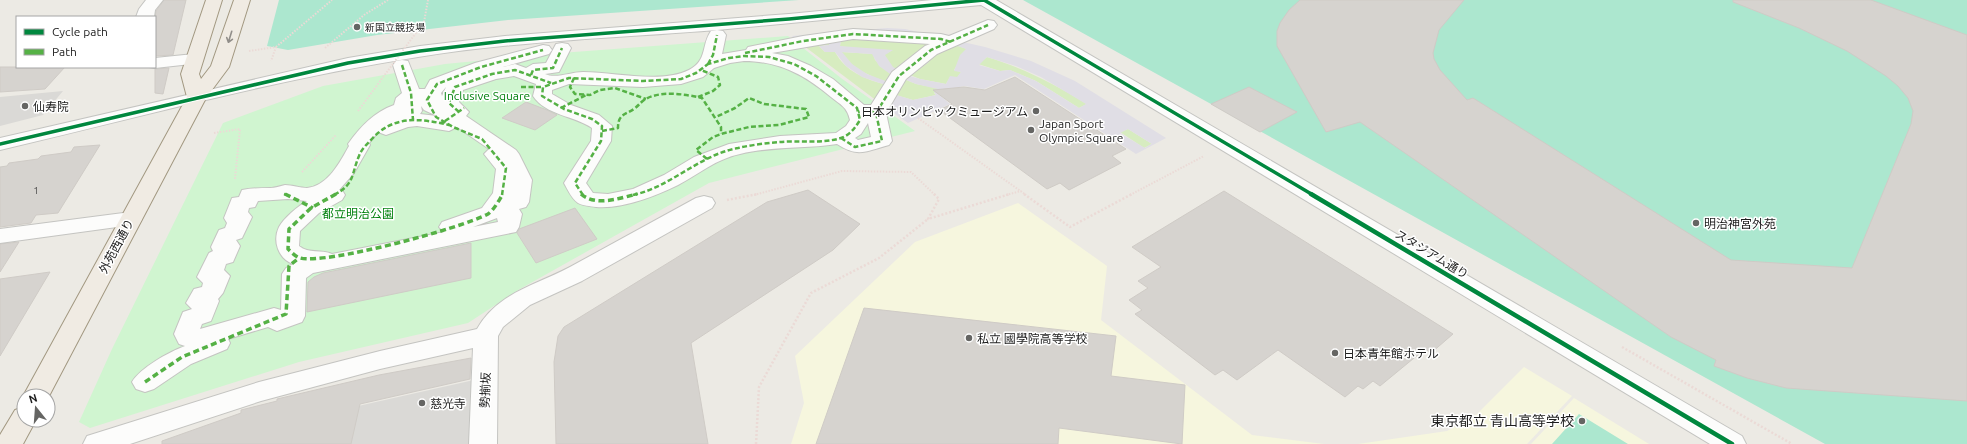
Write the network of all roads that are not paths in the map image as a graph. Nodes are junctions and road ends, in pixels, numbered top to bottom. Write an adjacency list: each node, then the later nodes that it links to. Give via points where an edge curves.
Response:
1 (156, 0): 5 (street, via 147,9)
2 (214, 0): 10 (main road)
3 (242, 0): 16 (main road, 外苑西通り, one-way to 16, via 220,67)
4 (984, 0): 16 (street, via 789,19 465,45 348,63); 36 (street, スタジアム通り)
5 (145, 16)
6 (988, 25): 8 (street)
7 (717, 36): 12 (street)
8 (951, 42): 9 (street, via 853,34 803,40); 17 (street, via 931,50 899,76)
9 (732, 57): 12 (street); 17 (street, via 765,56 787,62 810,72 839,96)
10 (194, 59): 11 (street); 16 (main road, via 190,74)
11 (156, 63)
12 (708, 64): 14 (street, via 690,77 677,81 568,78)
13 (402, 65): 15 (street)
14 (536, 83): 15 (street, via 533,70 553,68 553,49 481,67 437,84); 18 (street, via 514,70 492,74 455,87 448,103); 20 (street, via 542,96 602,126 601,141 575,183 587,199 608,201 639,194 671,180 701,161 736,148)
15 (420, 96): 18 (street, via 433,96 436,108); 19 (street); 28 (street, via 406,98 403,109 388,113 375,124 358,144 360,145 339,180 324,191 311,195 285,192 250,195 247,202 240,203 234,218 241,217 237,228 234,233 227,234 222,248 229,246 225,257 217,258 209,277 218,276 211,294 202,295 198,303 208,301 202,315 192,318 186,334 188,338 198,339 274,317)
16 (197, 97): 21 (street); 25 (main road, 外苑西通り)
17 (867, 112): 20 (street, via 854,130); 20 (street, via 882,141 855,147)
18 (453, 117): 19 (street); 27 (street, via 482,139 506,168 504,193 490,213 451,227 370,249 322,259); 28 (street, via 509,154 522,180 518,202 503,207 506,216 511,214 508,227 306,267 294,274 293,316 277,322)
19 (413, 120): 24 (street, via 400,121 377,133 359,154 354,174 346,189)
20 (841, 138)
21 (0, 144)
22 (284, 194): 24 (street)
23 (704, 203): 29 (street, via 574,275 522,299 494,321)
24 (313, 208): 27 (street, via 289,229 288,249)
25 (131, 219): 26 (street); 31 (main road, 外苑西通り)
26 (0, 236)
27 (299, 258): 28 (street, via 289,266 286,314)
28 (276, 320): 30 (street, via 182,357)
29 (486, 336): 34 (street, via 380,360 260,392); 35 (street, 勢揃坂)
30 (145, 382)
31 (40, 388)
32 (18, 428): 33 (main road)
33 (9, 444)
34 (97, 444)
35 (483, 444)
36 (1732, 444)

